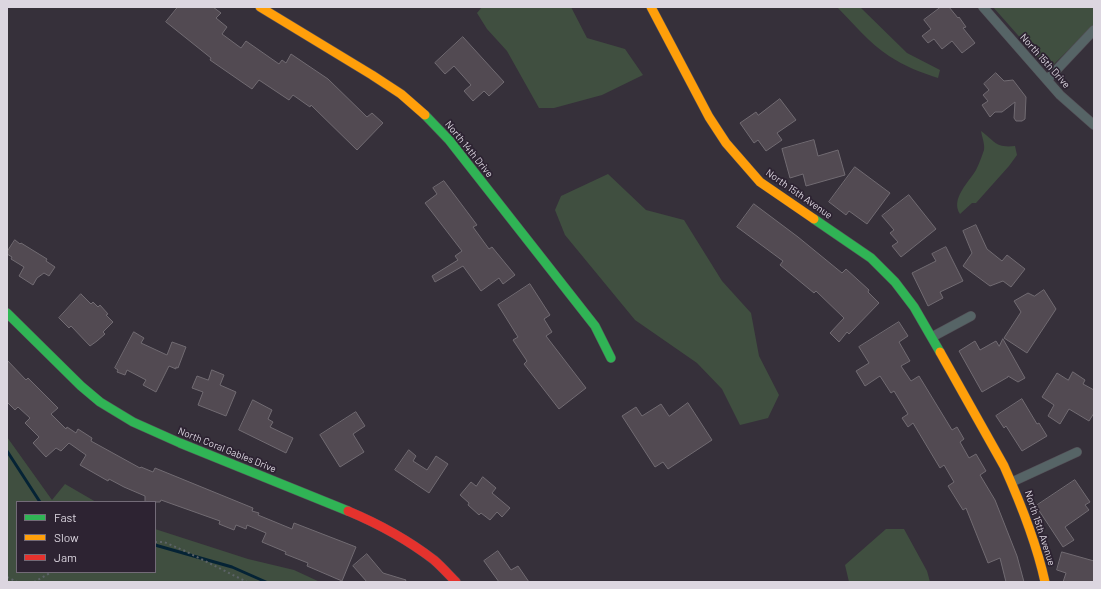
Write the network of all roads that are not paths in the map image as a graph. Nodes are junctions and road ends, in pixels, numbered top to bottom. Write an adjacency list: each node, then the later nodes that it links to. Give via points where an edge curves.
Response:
1 (260, 7): 10 (street, North 14th Drive, via 372,75 401,94 423,113 449,140 595,326)
2 (651, 7): 9 (street, North 15th Avenue, via 709,117 746,167 760,182 871,258 903,292)
3 (983, 7): 5 (street, North 15th Drive)
4 (1094, 30): 5 (street)
5 (1047, 80): 6 (street, North 15th Drive)
6 (1094, 125)
7 (7, 313): 13 (street, North Coral Gables Drive, via 81,386 100,402 132,422 372,521 412,544 435,561)
8 (971, 316): 9 (street)
9 (932, 338): 12 (street, North 15th Avenue)
10 (611, 358)
11 (1076, 452): 12 (street, North 15th Avenue)
12 (1012, 482): 14 (street, North 15th Avenue, via 1033,536)
13 (456, 582)
14 (1045, 582)

